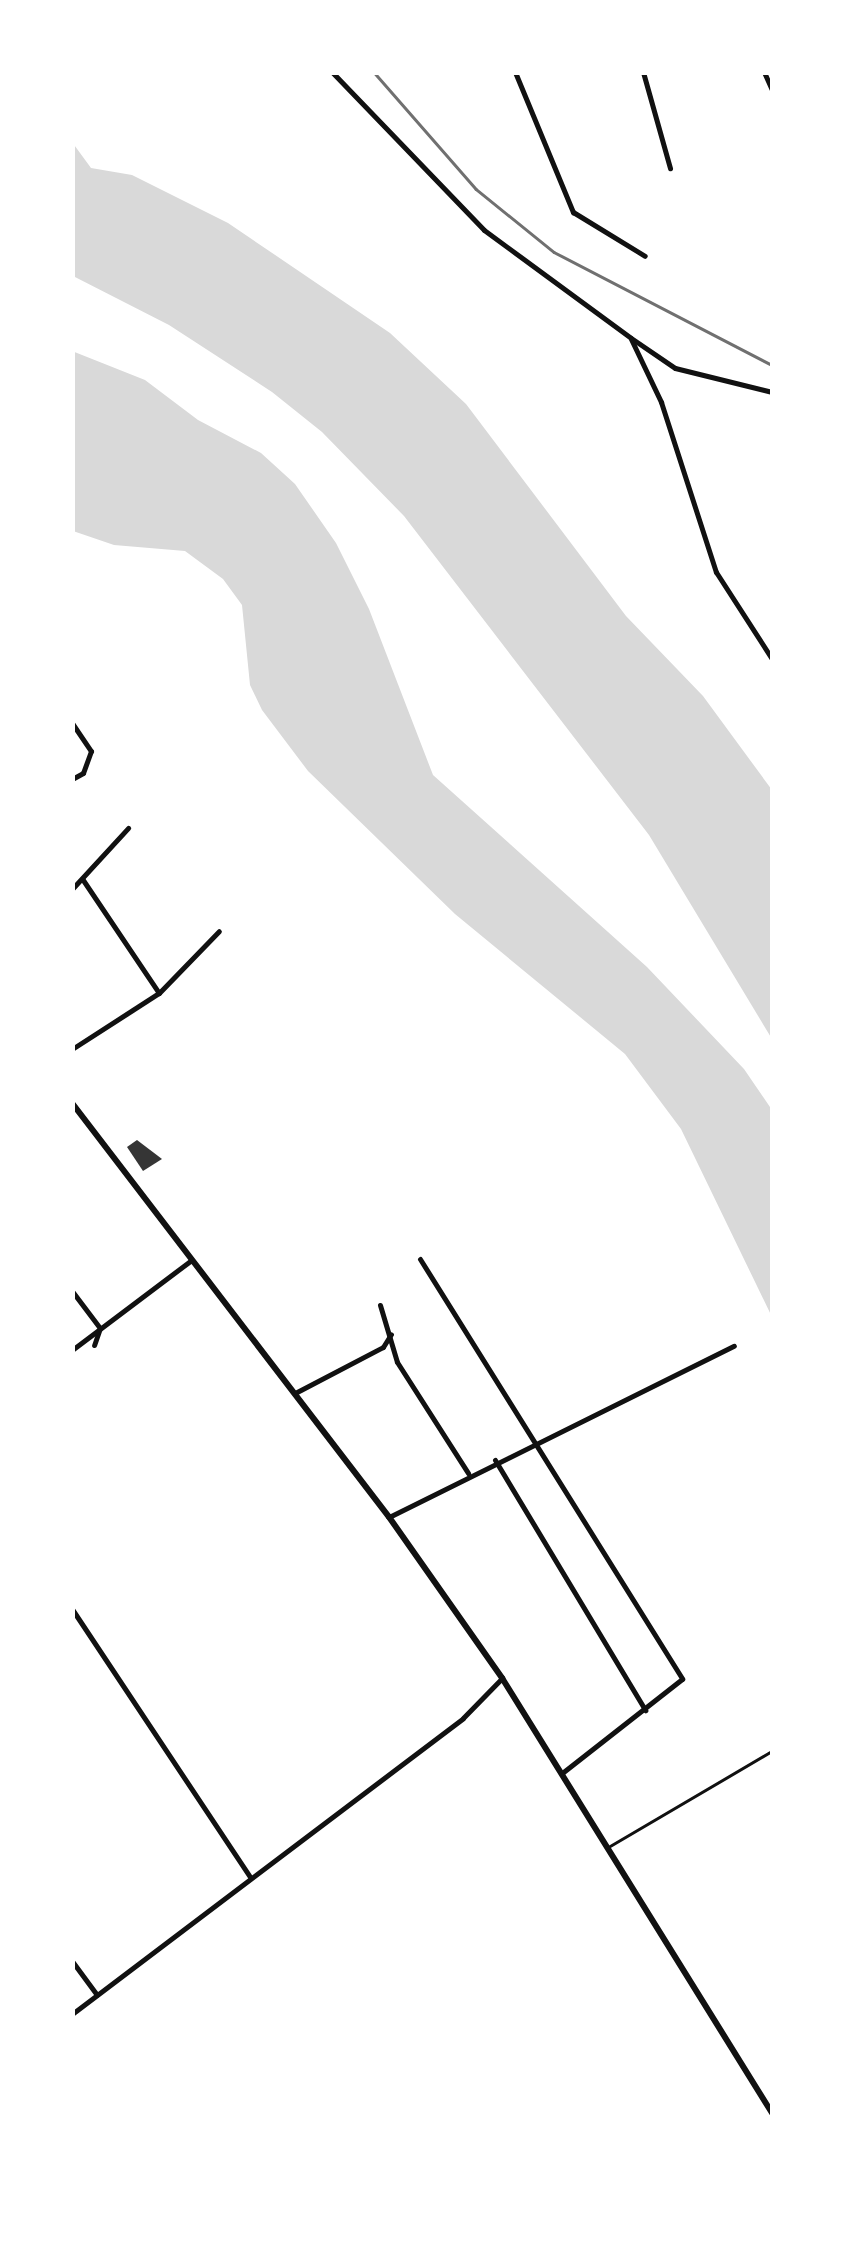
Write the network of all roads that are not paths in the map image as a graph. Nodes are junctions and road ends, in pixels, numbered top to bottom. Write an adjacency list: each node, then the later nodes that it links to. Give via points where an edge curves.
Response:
1 (332, 72): 8 (street, via 484,230)
2 (515, 72): 7 (street, via 573,212)
3 (644, 72): 6 (street)
4 (764, 72): 5 (street)
5 (772, 90)
6 (670, 168)
7 (645, 256)
8 (631, 338): 9 (street, via 675,368); 10 (street, via 660,402 716,572)
9 (772, 392)
10 (772, 659)
11 (72, 723): 12 (street, via 90,751)
12 (72, 778)
13 (128, 828): 14 (street)
14 (83, 880): 15 (street); 17 (street)
15 (72, 889)
16 (219, 931): 17 (street)
17 (159, 993): 18 (street)
18 (72, 1048)
19 (72, 1103): 21 (street)
20 (420, 1259): 30 (street)
21 (190, 1260): 24 (street); 29 (street)
22 (72, 1291): 24 (street)
23 (380, 1305): 25 (street)
24 (100, 1328): 26 (street); 28 (street)
25 (392, 1332): 29 (street, via 383,1348); 32 (street, via 397,1362)
26 (94, 1345)
27 (734, 1346): 30 (street)
28 (72, 1350)
29 (294, 1394): 33 (street)
30 (535, 1440): 31 (street); 36 (street, via 682,1679)
31 (495, 1460): 32 (street); 36 (street)
32 (468, 1473): 33 (street)
33 (389, 1516): 35 (street)
34 (72, 1609): 40 (street)
35 (502, 1678): 38 (street); 40 (street, via 463,1718)
36 (646, 1710): 38 (street)
37 (772, 1750): 39 (lane)
38 (562, 1773): 39 (street)
39 (606, 1848): 44 (street)
40 (251, 1878): 42 (street)
41 (72, 1960): 42 (street)
42 (97, 1996): 43 (street)
43 (72, 2014)
44 (772, 2114)

